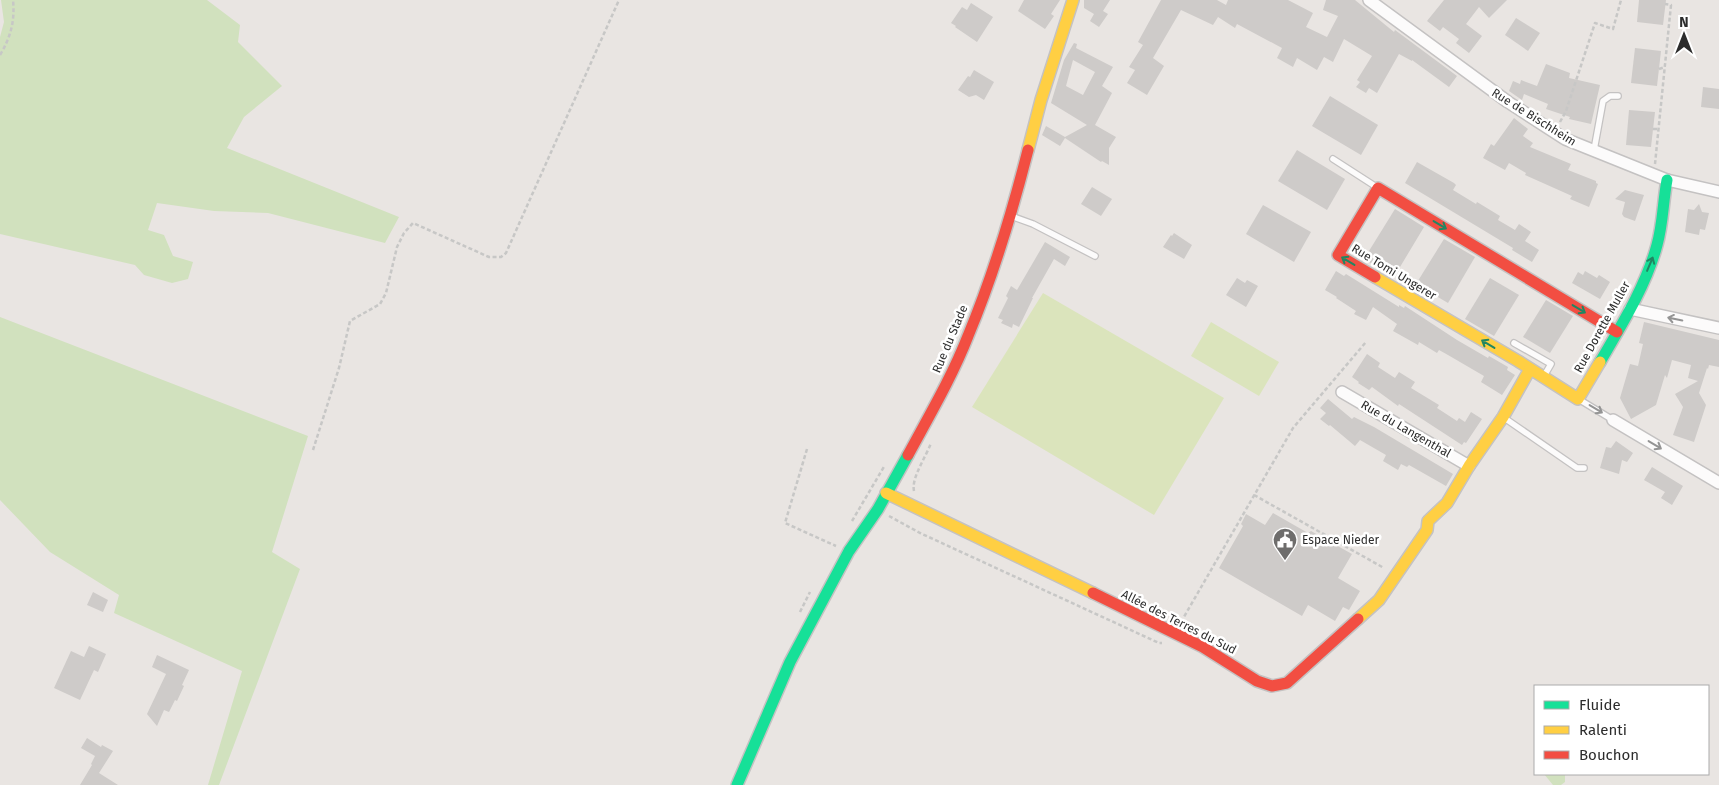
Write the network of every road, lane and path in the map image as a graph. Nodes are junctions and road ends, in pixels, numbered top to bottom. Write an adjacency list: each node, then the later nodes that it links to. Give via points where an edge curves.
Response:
1 (13, 0): 7 (path, via 12,27)
2 (619, 0): 35 (path, via 506,253 501,257 489,257 413,223 398,247 380,304 350,321)
3 (1073, 0): 20 (street, Rue du Stade)
4 (1369, 0): 13 (street, Rue de Bischheim)
5 (1621, 0): 13 (path, via 1613,29 1595,23 1566,112)
6 (1665, 4): 8 (path, via 1671,5)
7 (0, 55)
8 (1665, 68): 9 (path); 12 (path)
9 (1659, 69)
10 (1618, 96): 14 (lane, via 1610,96 1603,101)
11 (1653, 129): 12 (path)
12 (1659, 129): 16 (path)
13 (1553, 131): 14 (street, Rue de Bischheim, via 1564,139)
14 (1594, 150): 16 (street, Rue de Bischheim)
15 (1333, 159): 18 (lane)
16 (1654, 175): 17 (street, Rue de Bischheim)
17 (1667, 180): 19 (street, Rue de Bischheim); 22 (street, Rue Dorette Muller, one-way to 17, via 1656,251)
18 (1378, 188): 24 (street, one-way to 24); 27 (street, Rue Tomi Ungerer, one-way to 18, via 1338,255)
19 (1719, 192)
20 (1009, 215): 21 (lane); 40 (street, Rue du Stade, via 968,337 941,394)
21 (1095, 256)
22 (1630, 309): 23 (street, one-way to 22); 24 (street, Rue Dorette Muller)
23 (1719, 328)
24 (1617, 332): 30 (street, Rue Dorette Muller)
25 (1366, 342): 41 (path, via 1293,428)
26 (1514, 343): 28 (lane, via 1551,364)
27 (1530, 369): 28 (street, Rue Tomi Ungerer); 31 (street, Allée des Terres du Sud)
28 (1543, 378): 30 (street, Rue Tomi Ungerer)
29 (1342, 392): 37 (street, Rue du Langenthal)
30 (1578, 399): 32 (lane, Rue Tomi Ungerer, one-way to 32)
31 (1503, 417): 37 (street, Allée des Terres du Sud); 38 (lane, via 1577,468)
32 (1613, 420): 39 (street, one-way to 39)
33 (934, 436): 42 (path, via 913,481)
34 (808, 449): 47 (path, via 785,523)
35 (313, 450)
36 (888, 459): 43 (path)
37 (1469, 466): 49 (street, Allée des Terres du Sud, via 1447,503 1428,522 1427,530)
38 (1584, 468)
39 (1719, 483)
40 (886, 493): 44 (street, Rue du Stade); 52 (street, Allée des Terres du Sud)
41 (1254, 495): 49 (path); 52 (path)
42 (916, 498)
43 (863, 502): 44 (path); 45 (path)
44 (878, 509): 48 (street, Rue du Stade); 52 (path, via 920,533 1159,643 1171,640)
45 (850, 524)
46 (841, 539): 47 (path)
47 (836, 546): 48 (path)
48 (849, 551): 53 (street, Rue du Stade, via 790,662)
49 (1396, 575): 52 (street, Allée des Terres du Sud, via 1379,600 1288,683 1272,686 1258,681)
50 (812, 588): 51 (path)
51 (799, 614)
52 (1174, 633)
53 (737, 785)

